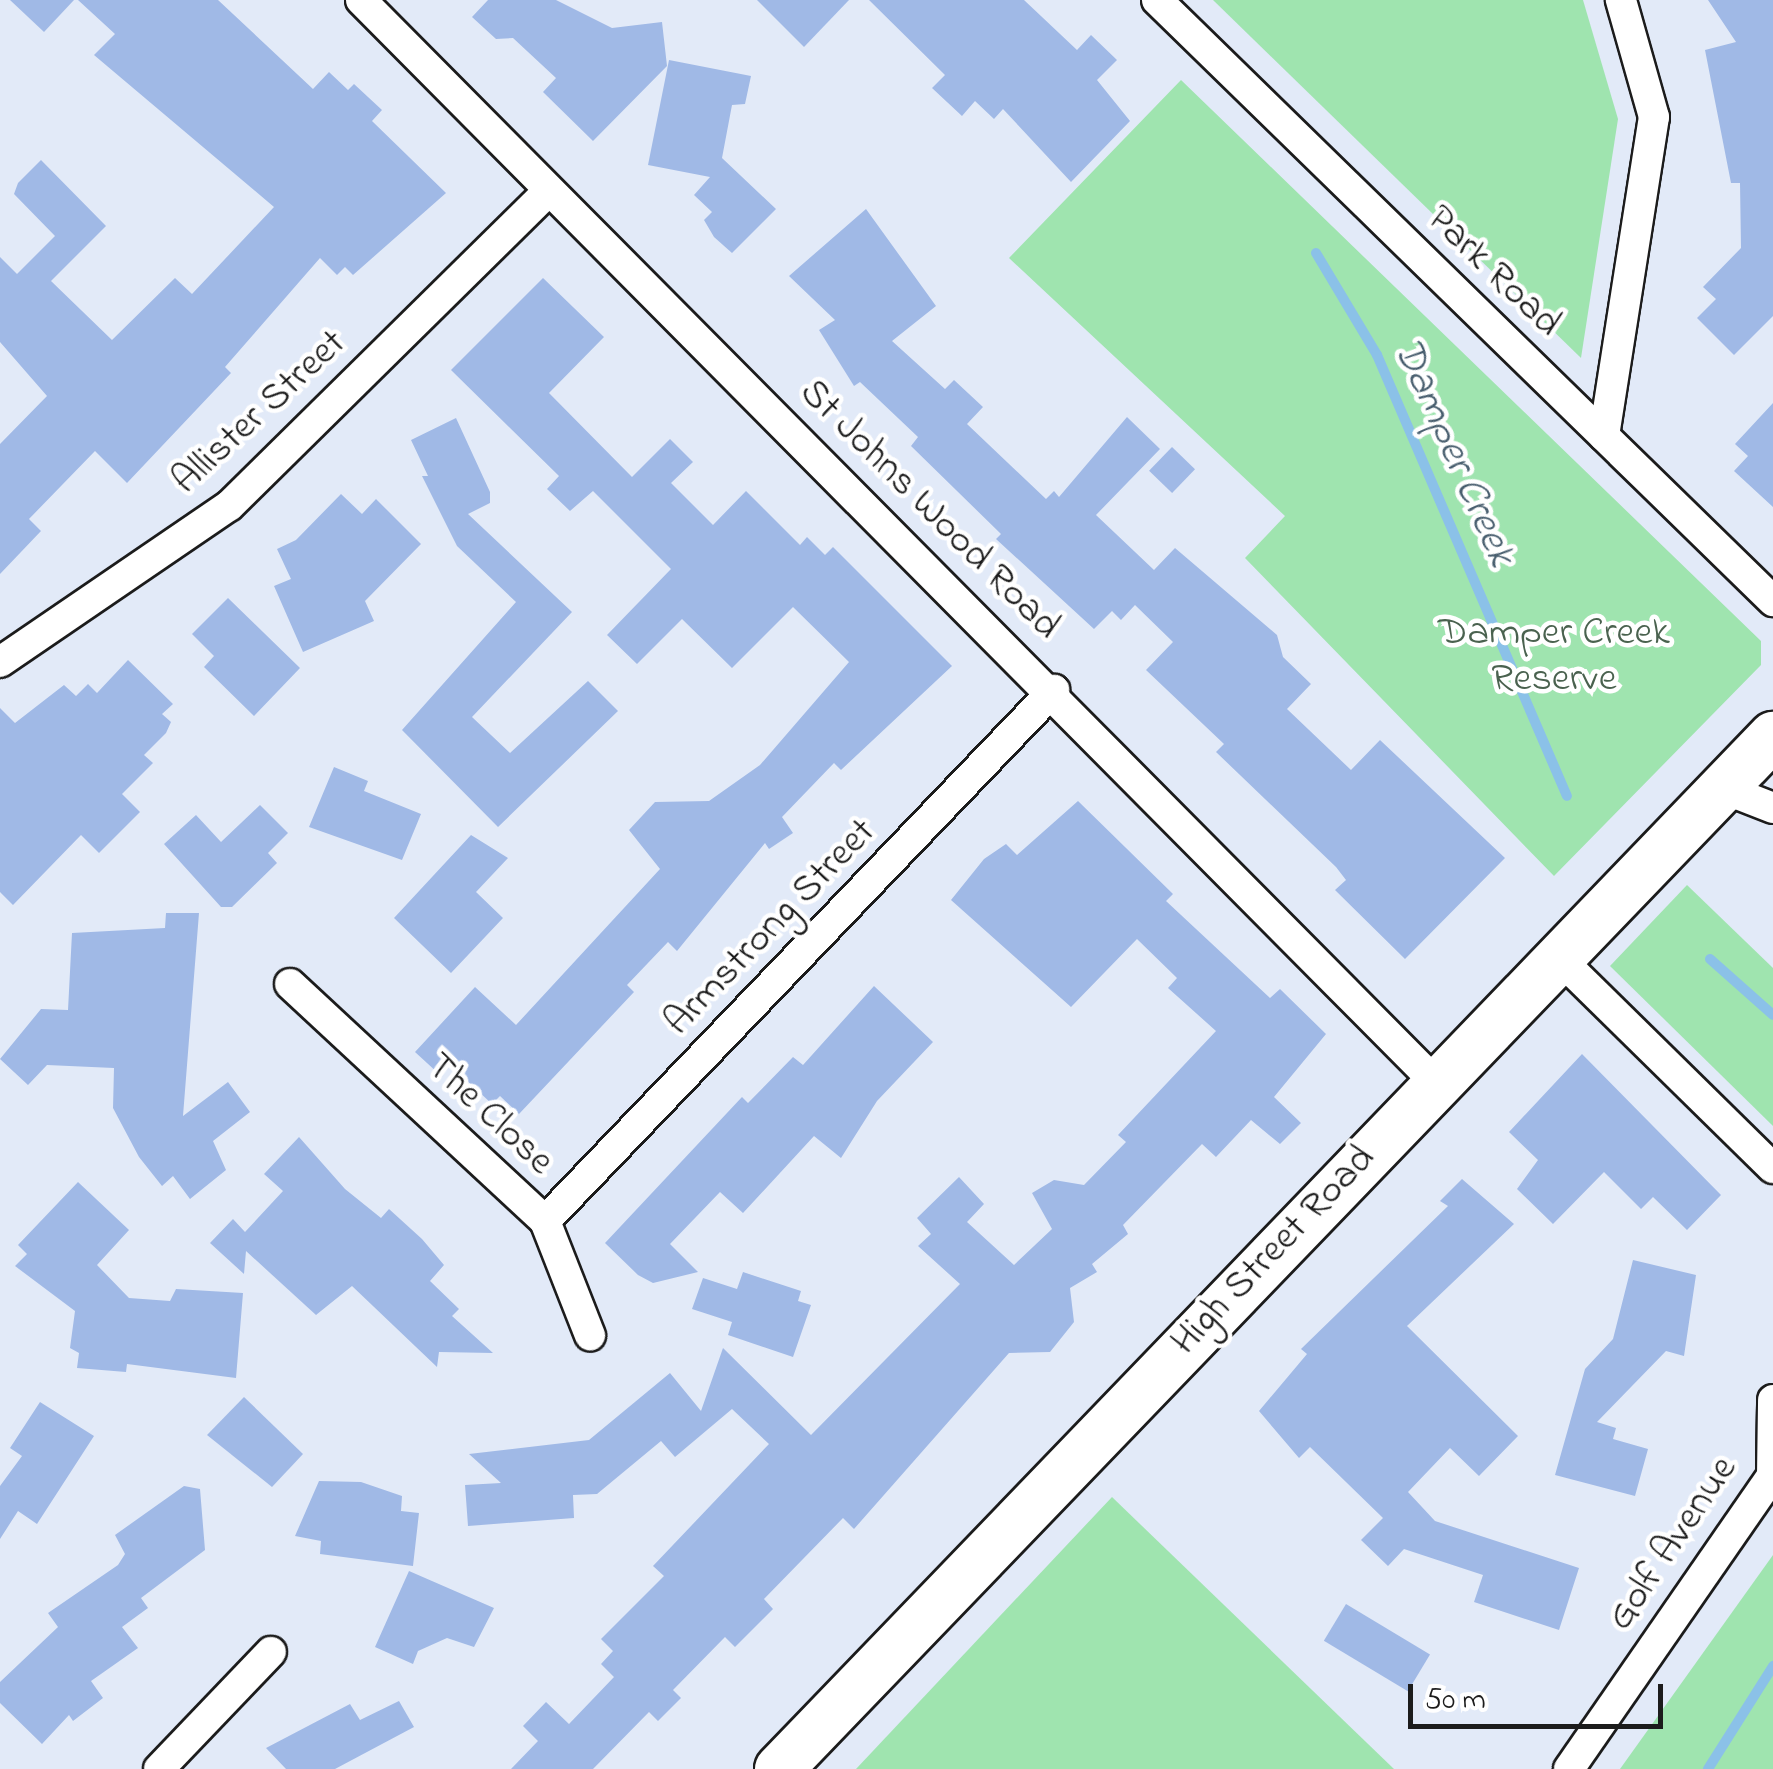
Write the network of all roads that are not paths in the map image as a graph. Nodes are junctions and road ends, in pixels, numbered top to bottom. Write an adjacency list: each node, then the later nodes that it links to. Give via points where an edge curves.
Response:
1 (361, 0): 4 (street, St Johns Wood Road)
2 (1157, 0): 5 (street, Park Road)
3 (1621, 0): 5 (street, via 1654,118)
4 (548, 191): 7 (street, Allister Street, via 229,506); 8 (street, St Johns Wood Road)
5 (1604, 436): 6 (street, Park Road)
6 (1773, 600)
7 (0, 662)
8 (1054, 690): 14 (street, St Johns Wood Road); 16 (street, Armstrong Street)
9 (1773, 736): 10 (main road, High Street Road)
10 (1722, 788): 11 (street); 12 (main road, High Street Road)
11 (1773, 808)
12 (1556, 955): 14 (main road, High Street Road); 15 (street)
13 (290, 984): 16 (street, The Close)
14 (1435, 1082): 21 (main road, High Street Road)
15 (1773, 1168)
16 (545, 1221): 17 (street, The Close)
17 (590, 1335)
18 (1773, 1400): 22 (street, Golf Avenue, via 1772,1476)
19 (271, 1652): 20 (street)
20 (159, 1769)
21 (778, 1769)
22 (1569, 1769)

